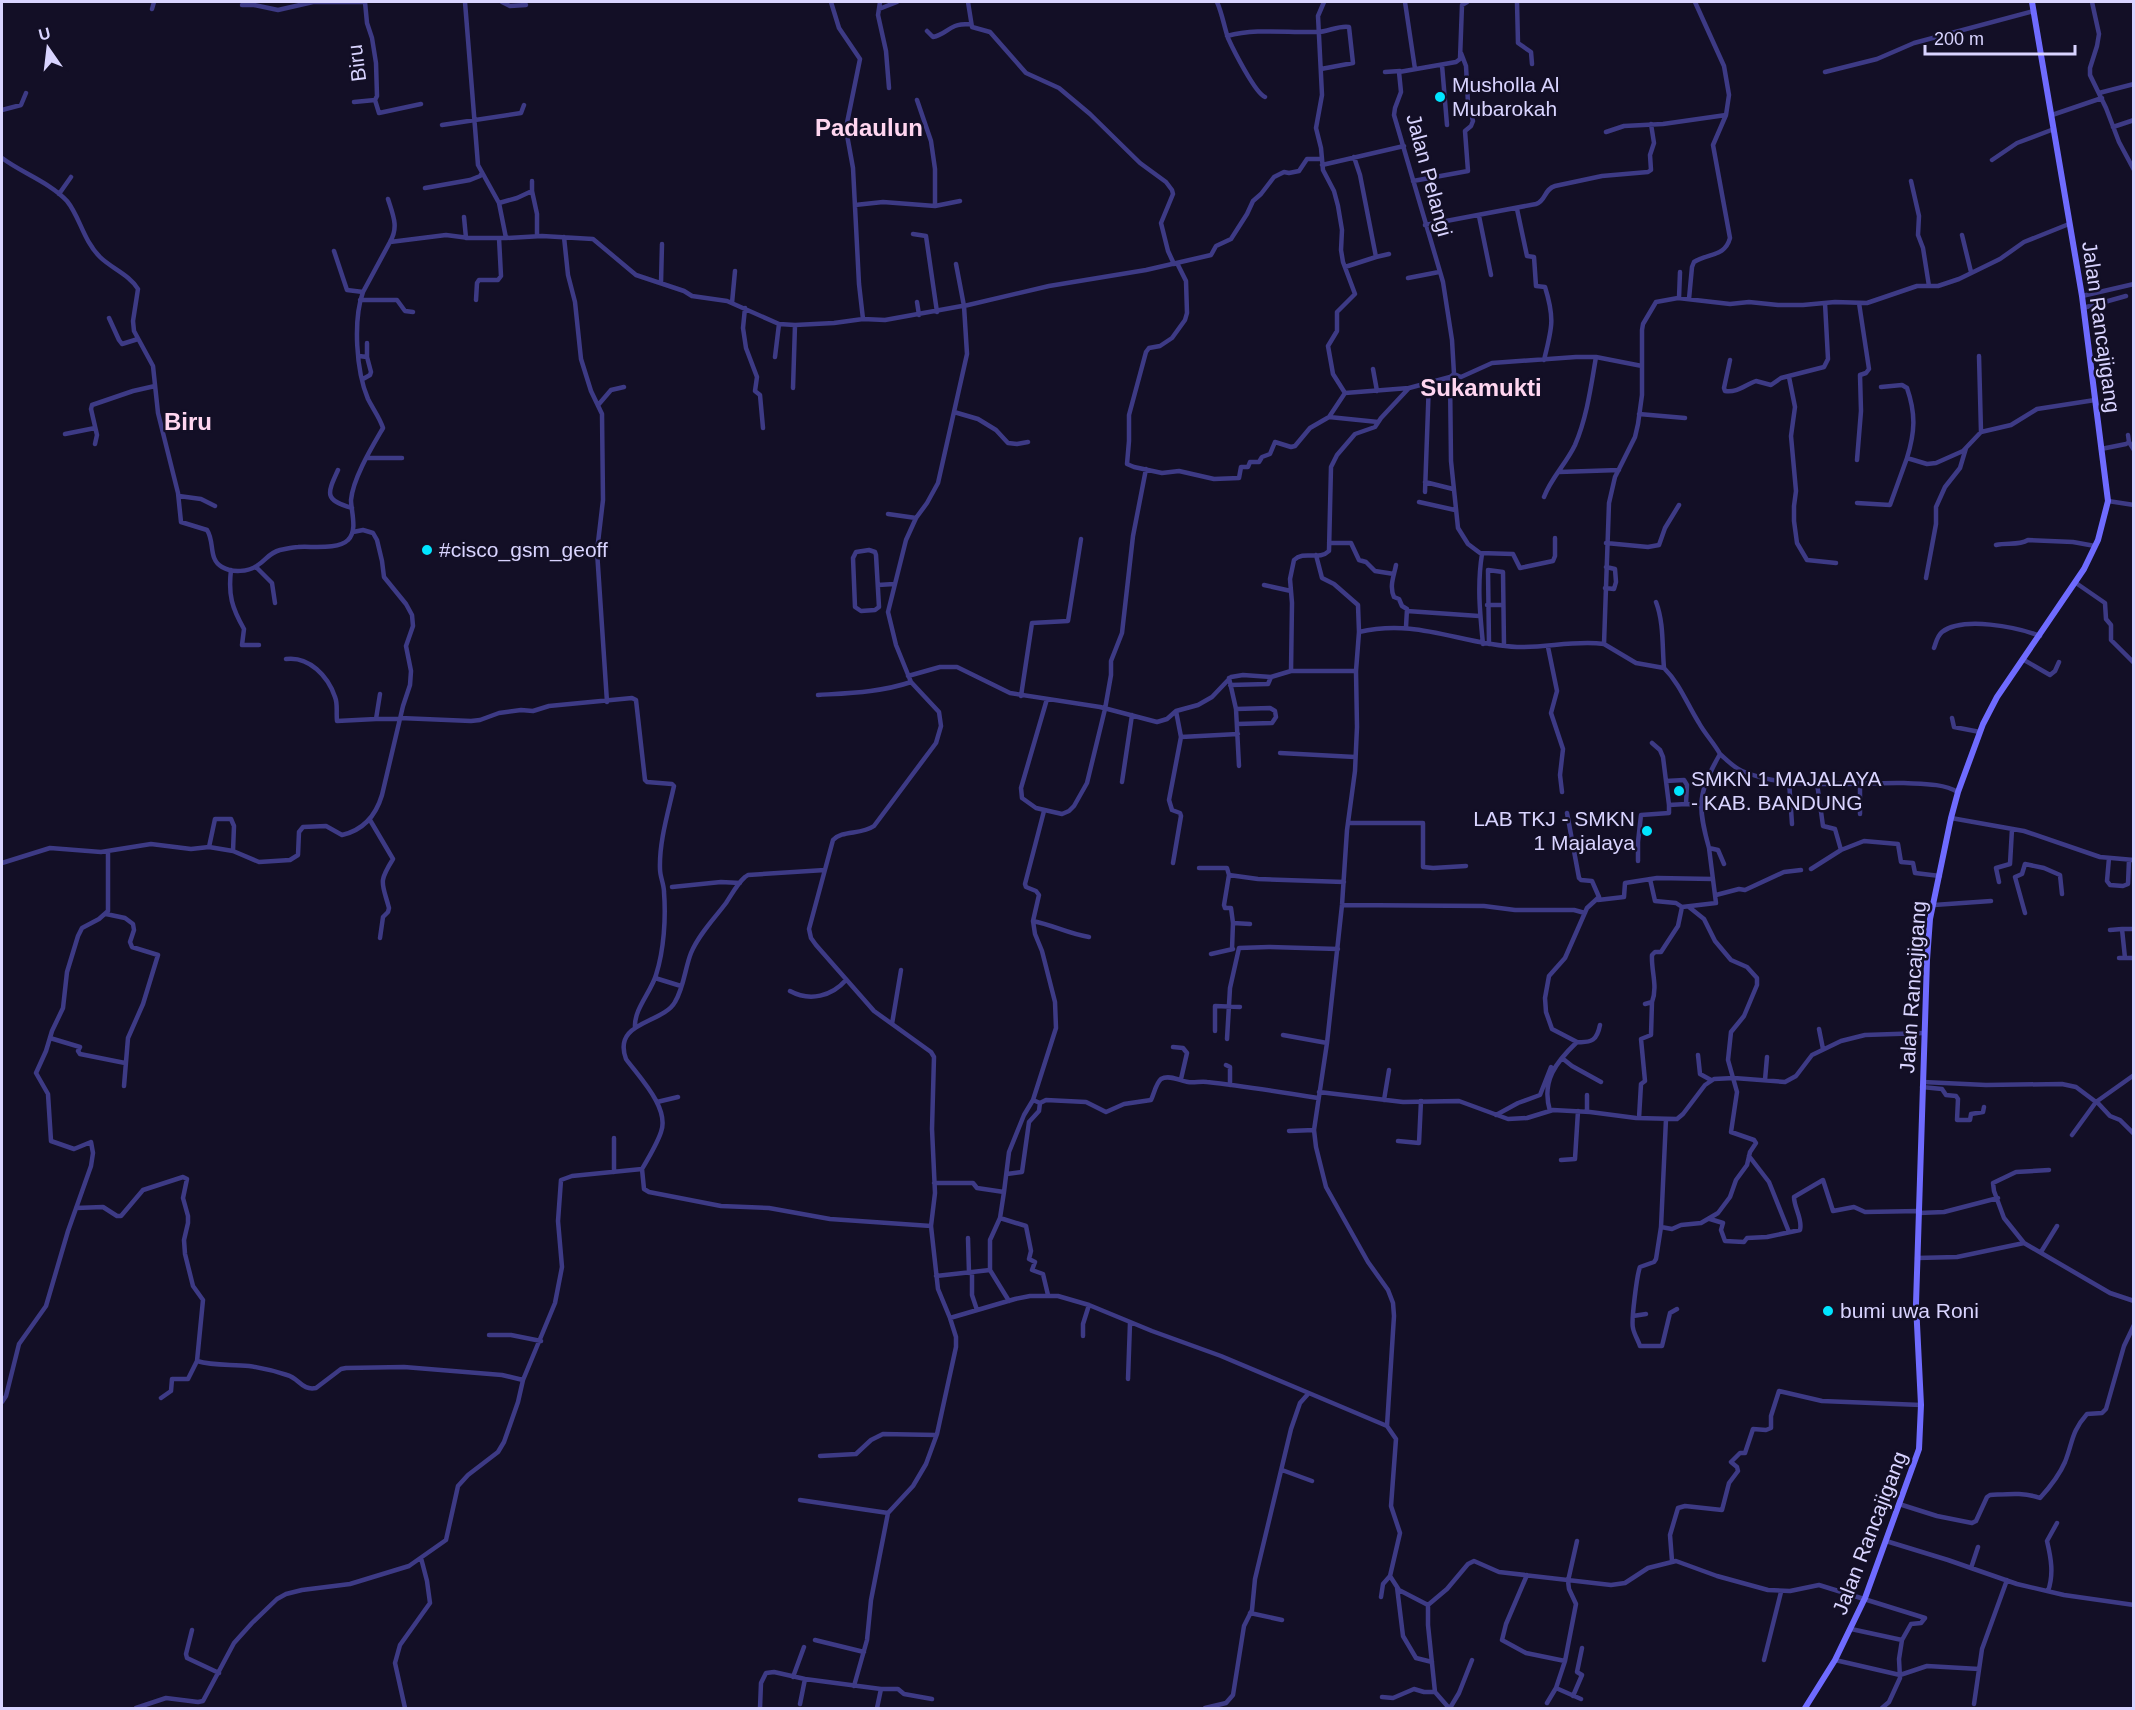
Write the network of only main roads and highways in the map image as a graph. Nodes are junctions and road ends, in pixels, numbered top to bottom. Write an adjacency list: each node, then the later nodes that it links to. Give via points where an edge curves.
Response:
1 (2032, 2): 2 (main road, Jalan Rancajigang, via 2082,296 2108,501 2095,546 2076,584 1997,697 1980,732 1951,818 1927,960 1917,1258 1919,1449 1865,1598 1835,1660)
2 (1805, 1708)

